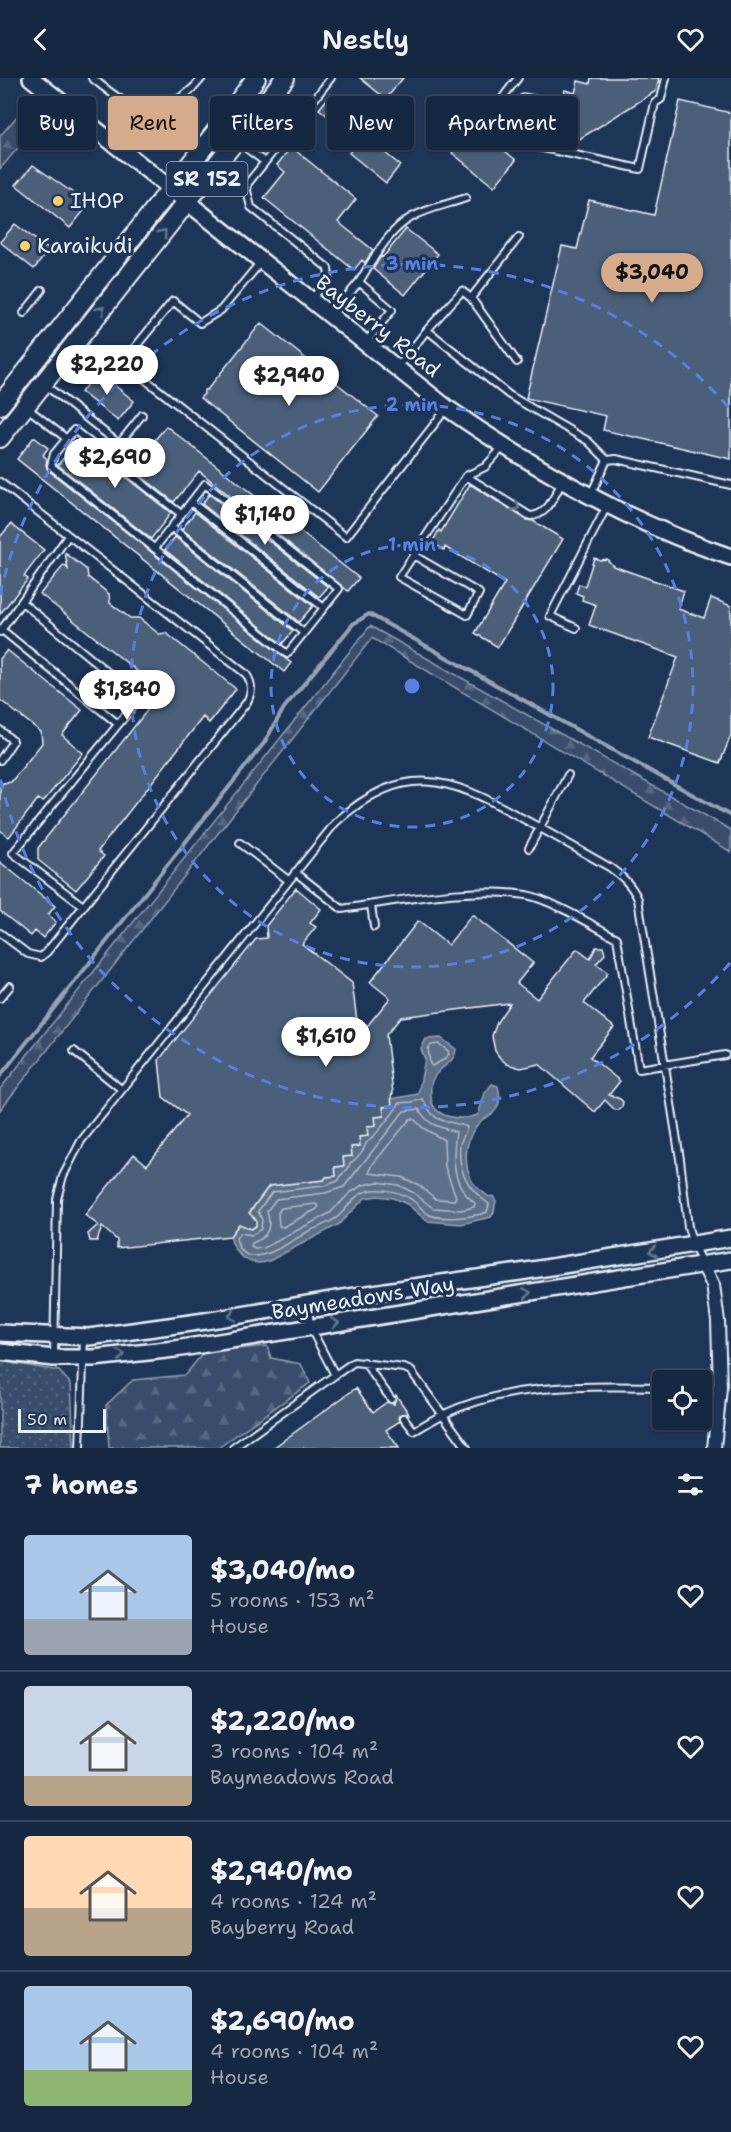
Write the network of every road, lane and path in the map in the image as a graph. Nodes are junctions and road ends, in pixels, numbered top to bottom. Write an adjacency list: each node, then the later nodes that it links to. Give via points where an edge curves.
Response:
1 (31, 78): 13 (street, Bayberry Road)
2 (92, 78): 3 (lane, via 117,97 146,107 163,106 182,98)
3 (202, 78)
4 (256, 78): 13 (main road, SR 152)
5 (285, 78): 9 (main road, SR 152)
6 (331, 78): 12 (lane)
7 (518, 78): 8 (lane, via 497,103 494,113 495,123 509,139 640,169 655,103 661,99)
8 (666, 78)
9 (271, 96)
10 (229, 150): 15 (main road, SR 152)
11 (250, 150): 12 (lane)
12 (265, 162): 21 (lane, via 248,183 251,207 328,268 329,277)
13 (170, 190): 15 (street, Bayberry Road); 29 (main road, SR 152)
14 (466, 198): 18 (lane, via 403,223)
15 (188, 203): 17 (street, Bayberry Road); 28 (main road, SR 152, one-way to 15)
16 (519, 237): 20 (lane)
17 (262, 261): 21 (street, Bayberry Road); 31 (lane, via 221,310 200,323 173,301 123,362 346,537)
18 (358, 282): 23 (lane); 25 (lane, via 392,310)
19 (42, 290): 22 (lane)
20 (471, 298): 24 (lane, via 462,291); 26 (lane)
21 (311, 300): 23 (street, Bayberry Road)
22 (24, 313)
23 (331, 316): 25 (street, Bayberry Road)
24 (427, 330): 27 (lane); 36 (lane, via 509,395 588,441)
25 (365, 344): 27 (street, Bayberry Road)
26 (517, 362)
27 (397, 368): 31 (street, Bayberry Road)
28 (44, 383): 30 (main road, SR 152); 32 (lane, via 119,444)
29 (0, 405)
30 (25, 406): 33 (main road, SR 152); 34 (lane)
31 (447, 408): 35 (street, Bayberry Road)
32 (142, 415)
33 (0, 438)
34 (67, 439): 44 (lane, via 74,430); 47 (lane, via 54,454 51,466)
35 (504, 446): 37 (lane, via 485,466); 38 (street, Bayberry Road)
36 (607, 460): 40 (lane); 41 (lane)
37 (466, 476): 38 (lane, one-way to 38, via 530,516 547,509); 48 (lane)
38 (562, 481): 41 (street, Bayberry Road)
39 (0, 482): 46 (lane)
40 (731, 485)
41 (590, 496): 43 (street, Bayberry Road)
42 (191, 502): 44 (lane); 51 (lane); 51 (lane, via 205,484 339,589)
43 (608, 505): 49 (street, Bayberry Road); 52 (lane, via 550,616)
44 (181, 514): 45 (lane)
45 (171, 527): 47 (lane); 54 (lane)
46 (68, 536): 50 (lane); 65 (lane, via 246,674 252,689 247,702)
47 (154, 548): 54 (lane, via 287,654)
48 (413, 555): 48 (lane, via 479,593 467,615 399,577)
49 (731, 557)
50 (23, 603): 53 (lane); 55 (lane, via 132,692 135,704)
51 (324, 608): 54 (lane)
52 (576, 628)
53 (1, 631): 55 (lane)
54 (304, 633)
55 (118, 724): 65 (lane, via 13,853)
56 (0, 730): 57 (lane, via 12,739)
57 (0, 760)
58 (568, 775): 59 (lane)
59 (540, 828): 61 (lane); 62 (lane, via 466,789 407,783 376,792 353,806); 72 (lane, via 609,867 632,887 638,899)
60 (240, 843): 63 (lane)
61 (529, 848)
62 (295, 872): 63 (lane); 64 (lane, via 342,909)
63 (288, 880): 73 (lane)
64 (371, 905): 66 (lane); 72 (lane, via 470,893 527,895 617,938 639,1069)
65 (83, 906): 67 (lane, via 41,957 28,954)
66 (374, 927)
67 (0, 933)
68 (10, 986): 69 (lane)
69 (0, 998)
70 (74, 1051): 73 (lane)
71 (725, 1055): 72 (lane)
72 (666, 1065): 75 (lane)
73 (121, 1089): 81 (lane, via 81,1141 63,1176 57,1199)
74 (731, 1238): 75 (street, Baymeadows Way)
75 (693, 1245): 77 (lane); 78 (street, Baymeadows Way, one-way to 78)
76 (731, 1260): 77 (street, Baymeadows Way)
77 (703, 1264): 79 (street, Baymeadows Way, one-way to 77); 90 (street, via 712,1285 718,1321)
78 (308, 1304): 79 (lane); 82 (street, Baymeadows Way, one-way to 82)
79 (310, 1327): 85 (street, Baymeadows Way, one-way to 79, via 175,1349); 87 (lane)
80 (0, 1333): 81 (street, Baymeadows Way)
81 (54, 1334): 82 (street, Baymeadows Way); 84 (lane)
82 (84, 1336): 85 (lane)
83 (0, 1352): 84 (street, Baymeadows Way)
84 (54, 1358): 85 (street, Baymeadows Way)
85 (84, 1358): 94 (lane)
86 (364, 1362): 87 (lane, via 354,1362); 91 (lane); 92 (lane, via 411,1371)
87 (336, 1375): 95 (lane)
88 (652, 1387): 92 (lane, via 548,1388 505,1395)
89 (712, 1388): 90 (lane)
90 (720, 1388): 97 (street)
91 (391, 1400)
92 (443, 1415): 93 (lane, via 414,1431); 96 (lane)
93 (404, 1418)
94 (80, 1448)
95 (232, 1448)
96 (467, 1448)
97 (714, 1448)

